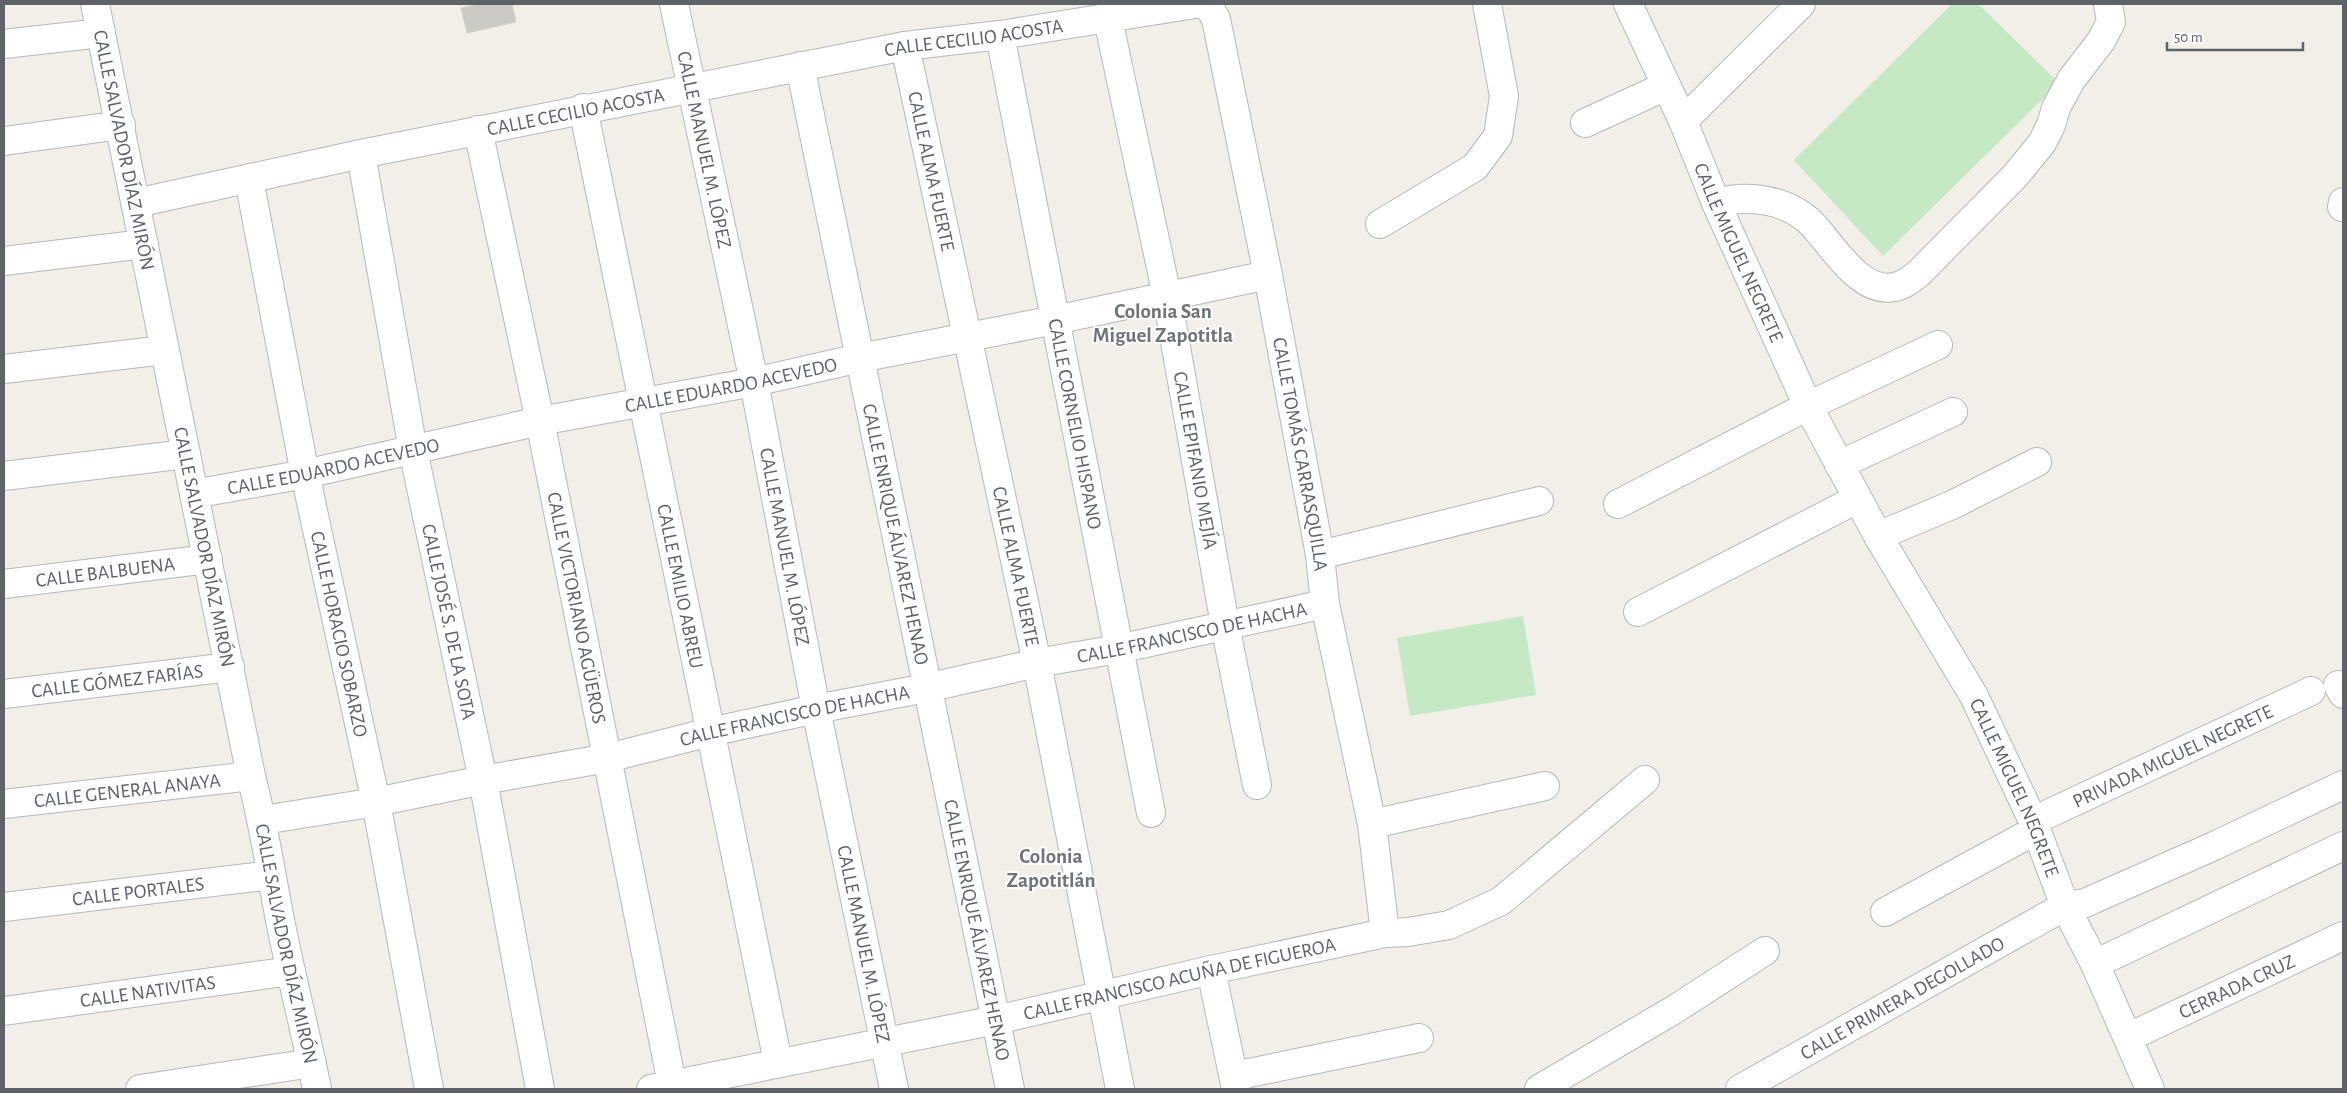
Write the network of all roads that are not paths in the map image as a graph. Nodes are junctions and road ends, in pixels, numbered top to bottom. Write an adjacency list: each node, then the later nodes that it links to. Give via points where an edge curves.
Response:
1 (95, 4): 9 (street, CALLE SALVADOR DÍAZ MIRÓN)
2 (674, 4): 15 (street, CALLE MANUEL M. LÓPEZ)
3 (1487, 4): 26 (street, via 1504,96 1498,136 1474,167)
4 (1628, 4): 14 (street, CALLE MIGUEL NEGRETE)
5 (1801, 4): 17 (street)
6 (2108, 4): 25 (street, via 2110,22 2071,80 2042,143 2015,176 1918,274 1905,283 1880,288 1868,283 1833,250 1812,224 1781,205 1756,198)
7 (1202, 5): 8 (street, CALLE CECILIO ACOSTA); 29 (street, CALLE TOMÁS CARRASQUILLA, via 1216,19)
8 (1095, 14): 10 (street, CALLE CECILIO ACOSTA); 30 (street, CALLE EPIFANIO MEJÍA)
9 (101, 33): 11 (street); 19 (street, CALLE SALVADOR DÍAZ MIRÓN)
10 (1000, 35): 12 (street, CALLE CECILIO ACOSTA); 31 (street, CALLE CORNELIO HISPANO)
11 (4, 44)
12 (905, 46): 13 (street, CALLE CECILIO ACOSTA); 32 (street, CALLE ALMA FUERTE)
13 (800, 66): 15 (street, CALLE CECILIO ACOSTA); 35 (street, CALLE ENRIQUE ÁLVAREZ HENAO)
14 (1666, 86): 17 (street, CALLE MIGUEL NEGRETE); 18 (street)
15 (691, 87): 16 (street, CALLE CECILIO ACOSTA); 37 (street, CALLE MANUEL M. LÓPEZ)
16 (583, 108): 20 (street, CALLE CECILIO ACOSTA); 38 (street, CALLE EMILIO ABREU)
17 (1683, 121): 25 (street, CALLE MIGUEL NEGRETE)
18 (1585, 123)
19 (121, 125): 21 (street); 24 (street, CALLE SALVADOR DÍAZ MIRÓN)
20 (478, 130): 22 (street, CALLE CECILIO ACOSTA); 41 (street, CALLE VICTORIANO AGÜEROS)
21 (4, 142)
22 (361, 154): 23 (street, CALLE CECILIO ACOSTA); 42 (street, CALLE JOSÉ S. DE LA SOTA)
23 (249, 179): 24 (street, CALLE CECILIO ACOSTA); 46 (street, CALLE HORACIO SOBARZO)
24 (136, 203): 27 (street, CALLE SALVADOR DÍAZ MIRÓN)
25 (1716, 203): 39 (street, CALLE MIGUEL NEGRETE)
26 (1380, 224)
27 (144, 244): 28 (street); 34 (street, CALLE SALVADOR DÍAZ MIRÓN)
28 (4, 261)
29 (1268, 275): 30 (street, CALLE EDUARDO ACEVEDO); 53 (street, CALLE TOMÁS CARRASQUILLA)
30 (1167, 296): 31 (street, CALLE EDUARDO ACEVEDO); 58 (street, CALLE EPIFANIO MEJÍA)
31 (1054, 320): 32 (street, CALLE EDUARDO ACEVEDO); 59 (street, CALLE CORNELIO HISPANO)
32 (967, 337): 35 (street, CALLE EDUARDO ACEVEDO); 60 (street, CALLE ALMA FUERTE)
33 (1938, 345): 39 (street)
34 (164, 350): 36 (street); 43 (street, CALLE SALVADOR DÍAZ MIRÓN)
35 (860, 358): 37 (street, CALLE EDUARDO ACEVEDO); 62 (street, CALLE ENRIQUE ÁLVAREZ HENAO)
36 (4, 370)
37 (754, 382): 38 (street, CALLE EDUARDO ACEVEDO); 65 (street, CALLE MANUEL M. LÓPEZ)
38 (643, 404): 41 (street, CALLE EDUARDO ACEVEDO); 66 (street, CALLE EMILIO ABREU)
39 (1808, 406): 45 (street, CALLE MIGUEL NEGRETE); 51 (street)
40 (1953, 412): 45 (street)
41 (540, 421): 42 (street, CALLE EDUARDO ACEVEDO); 67 (street, CALLE VICTORIANO AGÜEROS)
42 (413, 450): 46 (street, CALLE EDUARDO ACEVEDO); 69 (street, CALLE JOSÉ S. DE LA SOTA)
43 (186, 454): 47 (street); 48 (street, CALLE SALVADOR DÍAZ MIRÓN)
44 (2037, 462): 52 (street, via 1952,505)
45 (1839, 465): 49 (street, CALLE MIGUEL NEGRETE)
46 (305, 474): 48 (street, CALLE EDUARDO ACEVEDO); 74 (street, CALLE HORACIO SOBARZO)
47 (4, 476)
48 (194, 494): 54 (street, CALLE SALVADOR DÍAZ MIRÓN)
49 (1857, 498): 52 (street, CALLE MIGUEL NEGRETE); 57 (street)
50 (1539, 501): 53 (street)
51 (1618, 504)
52 (1878, 536): 79 (street, CALLE MIGUEL NEGRETE, via 1974,696)
53 (1320, 555): 56 (street, CALLE TOMÁS CARRASQUILLA)
54 (208, 559): 55 (street, CALLE BALBUENA); 61 (street, CALLE SALVADOR DÍAZ MIRÓN)
55 (4, 584)
56 (1325, 604): 58 (street, CALLE FRANCISCO DE HACHA); 78 (street, CALLE TOMÁS CARRASQUILLA)
57 (1638, 612)
58 (1225, 625): 59 (street, CALLE FRANCISCO DE HACHA); 71 (street, CALLE EPIFANIO MEJÍA)
59 (1118, 649): 60 (street, CALLE FRANCISCO DE HACHA); 76 (street, CALLE CORNELIO HISPANO)
60 (1037, 663): 62 (street, CALLE FRANCISCO DE HACHA); 91 (street, CALLE ALMA FUERTE)
61 (230, 667): 64 (street, CALLE GÓMEZ FARÍAS); 68 (street, CALLE SALVADOR DÍAZ MIRÓN)
62 (926, 688): 65 (street, CALLE FRANCISCO DE HACHA); 93 (street, CALLE ENRIQUE ÁLVAREZ HENAO)
63 (2311, 690): 79 (street, PRIVADA MIGUEL NEGRETE)
64 (4, 694)
65 (816, 709): 66 (street, CALLE FRANCISCO DE HACHA); 96 (street, CALLE MANUEL M. LÓPEZ)
66 (710, 732): 67 (street, CALLE FRANCISCO DE HACHA); 97 (street, CALLE EMILIO ABREU)
67 (608, 758): 69 (street, CALLE FRANCISCO DE HACHA); 100 (street, CALLE VICTORIANO AGÜEROS)
68 (251, 776): 75 (street, CALLE GENERAL ANAYA); 77 (street, CALLE SALVADOR DÍAZ MIRÓN)
69 (483, 780): 74 (street, CALLE FRANCISCO DE HACHA); 104 (street, CALLE JOSÉ S. DE LA SOTA)
70 (1645, 780): 85 (street, CALLE FRANCISCO ACUÑA DE FIGUEROA, via 1501,901 1449,925)
71 (1257, 785)
72 (2343, 785): 82 (street, CALLE PRIMERA DEGOLLADO, via 2086,903)
73 (1545, 786): 78 (street)
74 (376, 802): 77 (street, CALLE FRANCISCO DE HACHA); 103 (street, CALLE HORACIO SOBARZO)
75 (4, 804)
76 (1150, 813)
77 (263, 820): 81 (street, CALLE SALVADOR DÍAZ MIRÓN)
78 (1372, 824): 85 (street, CALLE TOMÁS CARRASQUILLA)
79 (2034, 826): 82 (street, CALLE MIGUEL NEGRETE); 84 (street, PRIVADA MIGUEL NEGRETE)
80 (2343, 846): 88 (street)
81 (271, 875): 83 (street, CALLE PORTALES); 90 (street, CALLE SALVADOR DÍAZ MIRÓN)
82 (2065, 906): 88 (street, CALLE MIGUEL NEGRETE); 109 (street, CALLE PRIMERA DEGOLLADO)
83 (4, 907)
84 (1885, 912)
85 (1385, 933): 89 (street, CALLE FRANCISCO ACUÑA DE FIGUEROA)
86 (2343, 936): 94 (street, CERRADA CRUZ)
87 (1765, 951): 108 (street, via 1672,1011)
88 (2095, 964): 94 (street, CALLE MIGUEL NEGRETE)
89 (1211, 970): 91 (street, CALLE FRANCISCO ACUÑA DE FIGUEROA); 99 (street)
90 (291, 971): 92 (street, CALLE NATIVITAS); 98 (street, CALLE SALVADOR DÍAZ MIRÓN)
91 (1101, 996): 93 (street, CALLE FRANCISCO ACUÑA DE FIGUEROA); 107 (street, CALLE ALMA FUERTE)
92 (4, 1011)
93 (996, 1020): 96 (street, CALLE FRANCISCO ACUÑA DE FIGUEROA); 106 (street, CALLE ENRIQUE ÁLVAREZ HENAO)
94 (2129, 1037): 110 (street, CALLE MIGUEL NEGRETE)
95 (1419, 1038): 99 (street)
96 (884, 1042): 97 (street, CALLE FRANCISCO ACUÑA DE FIGUEROA); 105 (street, CALLE MANUEL M. LÓPEZ)
97 (778, 1062): 100 (street, CALLE FRANCISCO ACUÑA DE FIGUEROA)
98 (312, 1063): 101 (street); 102 (street, CALLE SALVADOR DÍAZ MIRÓN)
99 (1235, 1083)
100 (662, 1087)
101 (140, 1089)
102 (317, 1089)
103 (429, 1089)
104 (540, 1089)
105 (894, 1089)
106 (1010, 1089)
107 (1120, 1089)
108 (1539, 1089)
109 (1740, 1089)
110 (2150, 1089)

